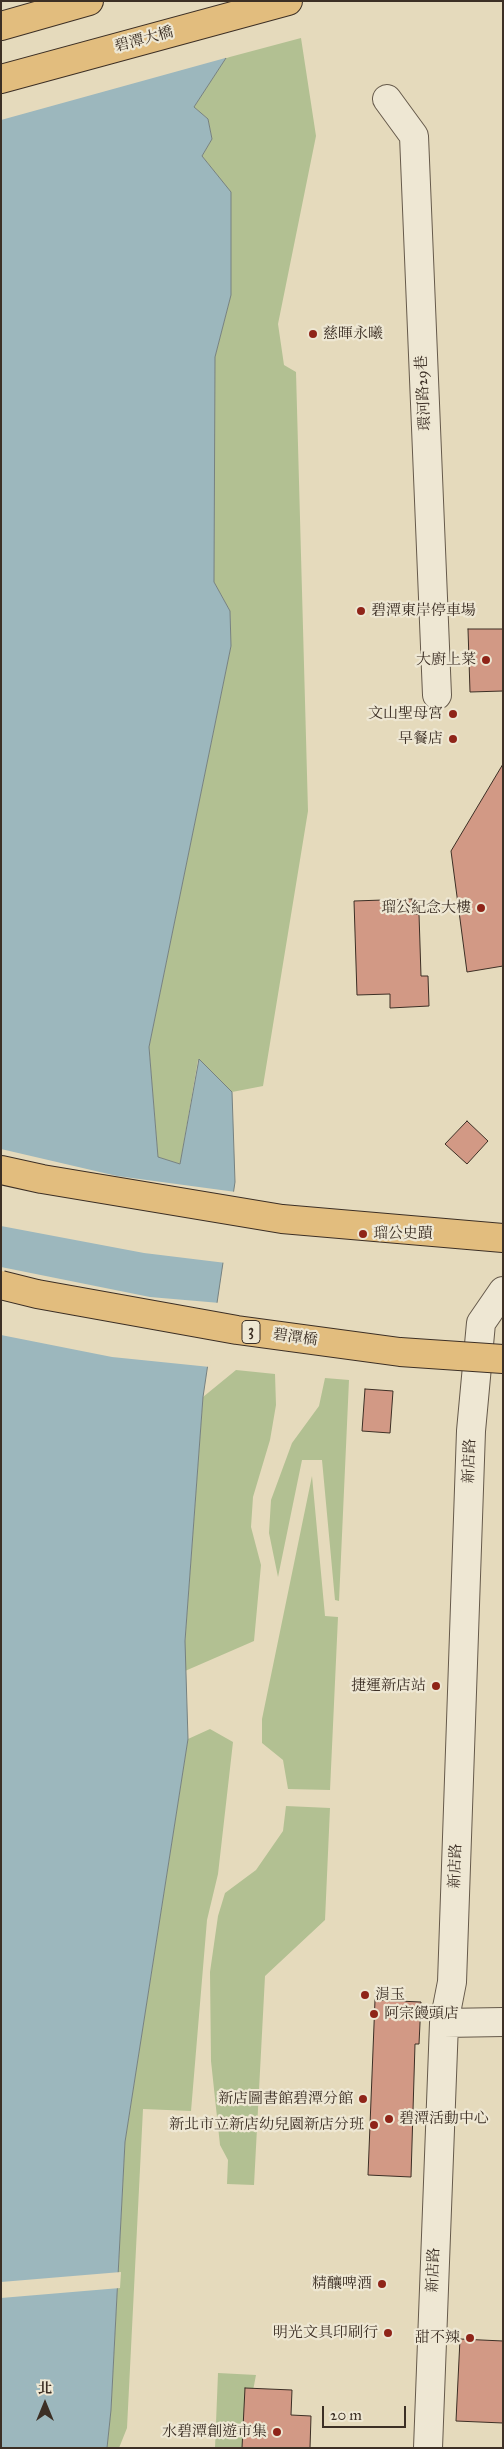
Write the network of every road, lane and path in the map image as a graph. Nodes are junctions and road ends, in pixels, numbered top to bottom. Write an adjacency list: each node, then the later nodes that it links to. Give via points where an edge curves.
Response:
1 (89, 1): 3 (main road)
2 (288, 1): 4 (main road, 碧潭大橋)
3 (1, 26)
4 (1, 79)
5 (387, 99): 6 (street, 環河路29巷, via 414,136)
6 (437, 695)
7 (1, 1170): 8 (main road, via 282,1219)
8 (503, 1238)
9 (1, 1285): 11 (main road, 碧潭橋 / 3, bridge, via 237,1330 400,1352)
10 (503, 1291): 13 (street, 新店路, via 481,1322 471,1431 452,1982)
11 (503, 1359)
12 (503, 2022): 13 (street)
13 (444, 2023): 14 (street, 新店路)
14 (428, 2448)

